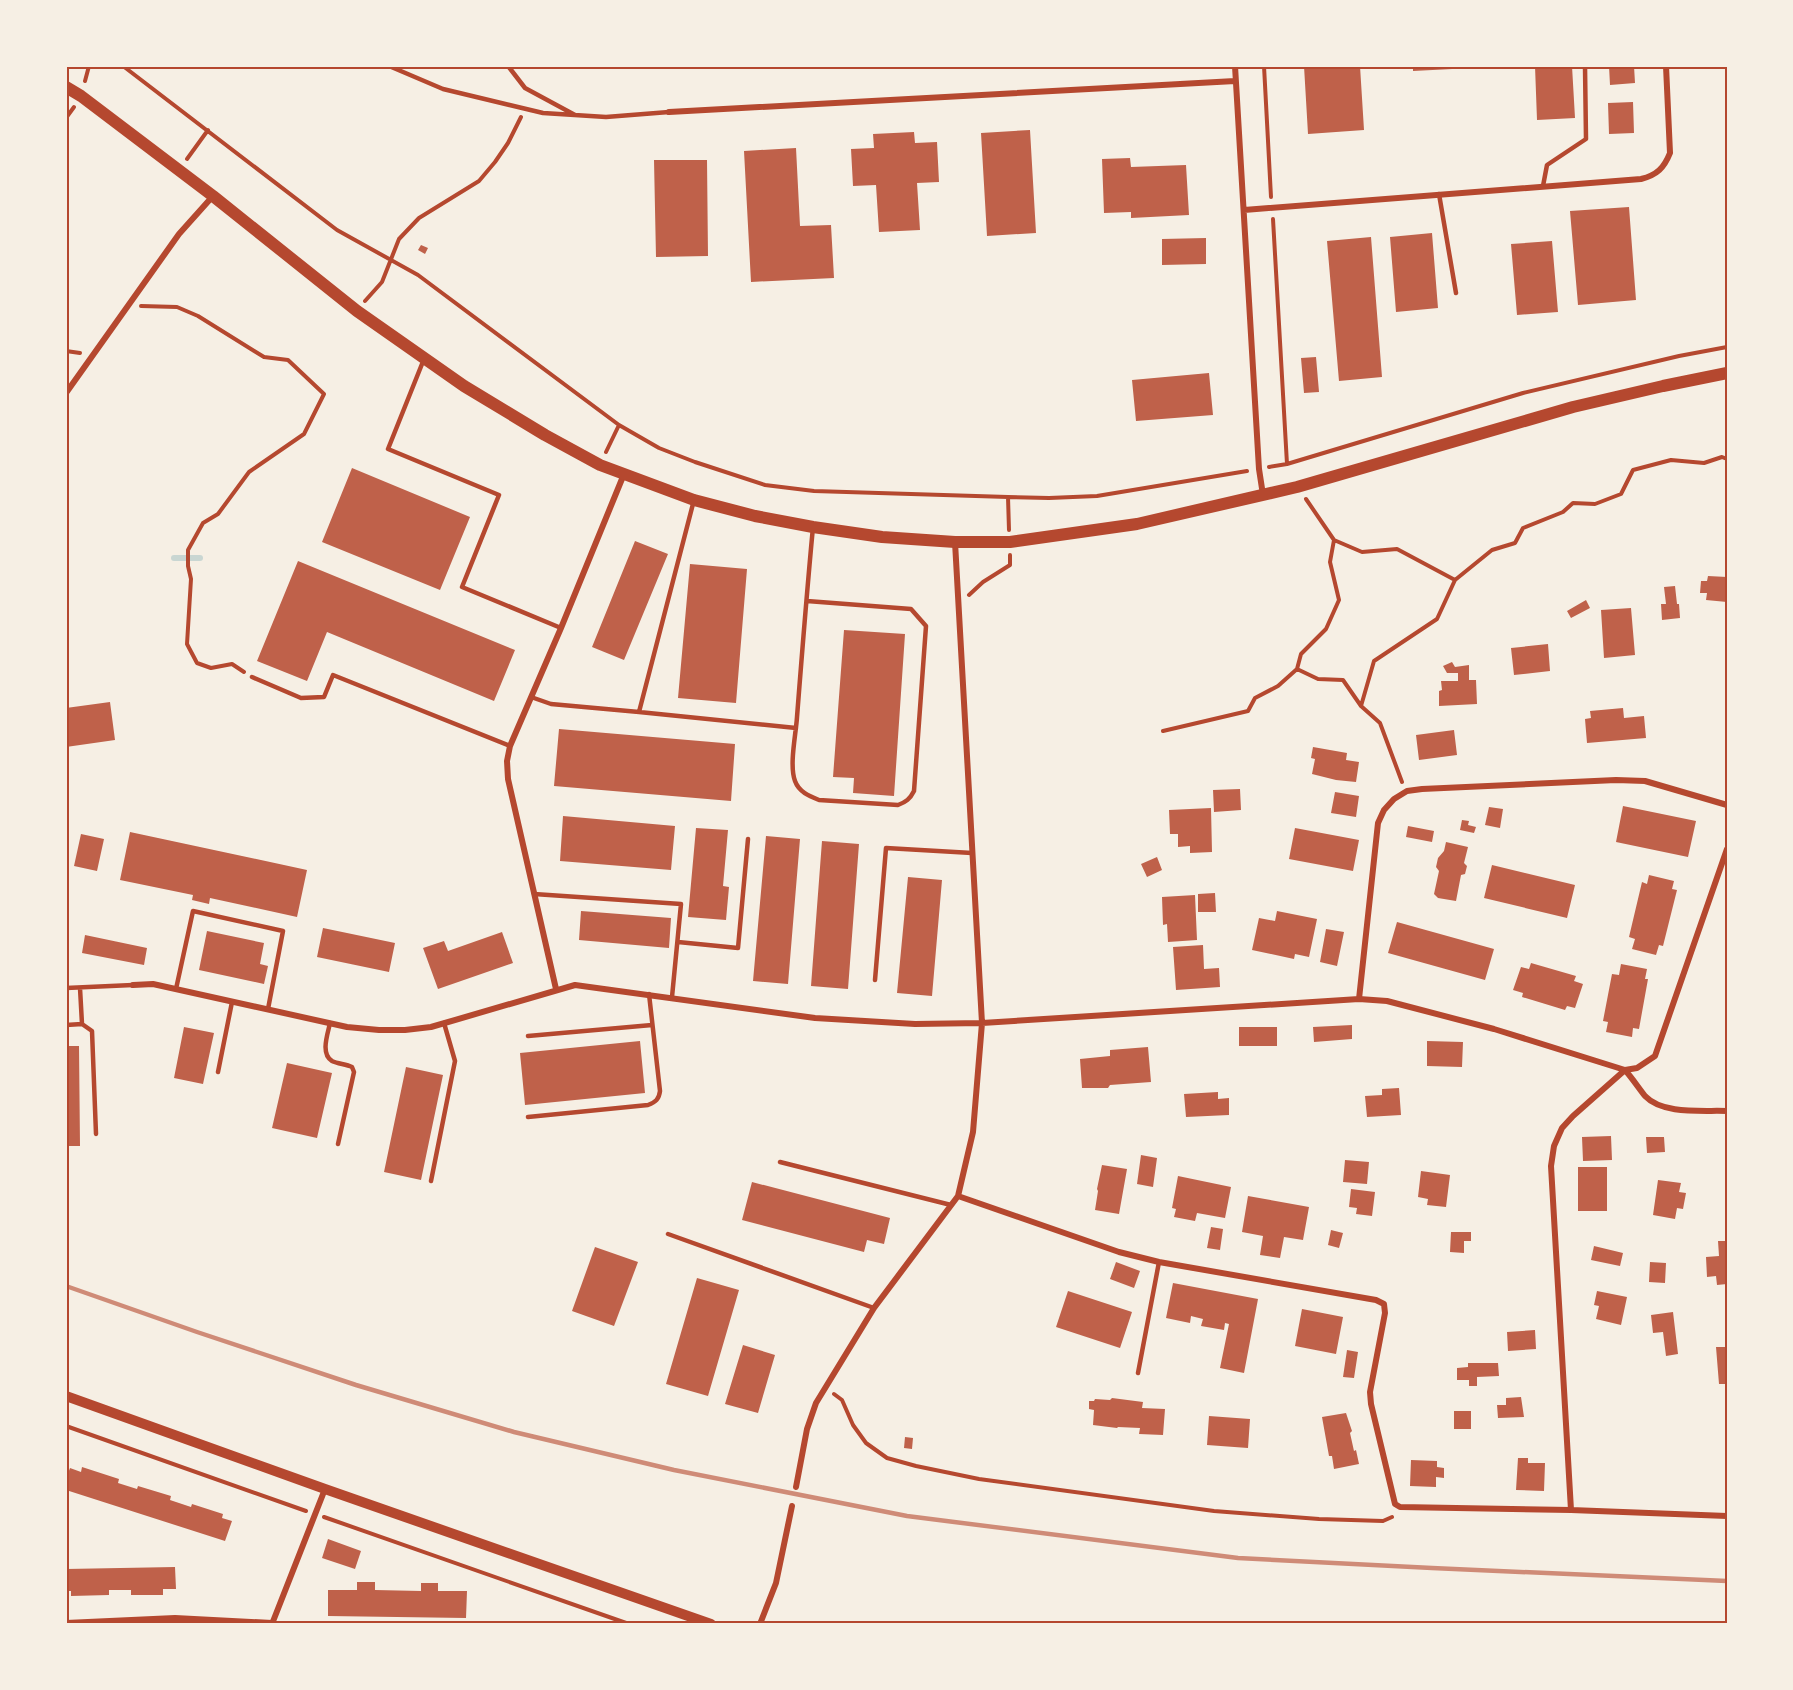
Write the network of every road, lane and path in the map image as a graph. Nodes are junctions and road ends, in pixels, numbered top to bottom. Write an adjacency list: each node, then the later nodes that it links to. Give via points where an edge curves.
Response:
1 (123, 66): 13 (path)
2 (389, 66): 10 (lane, via 443,89)
3 (508, 66): 12 (lane, via 525,88)
4 (1234, 66): 8 (street)
5 (1264, 66): 18 (path)
6 (1585, 66): 15 (lane, via 1586,139 1547,165)
7 (1666, 66): 15 (street, via 1670,153 1654,176)
8 (1235, 81): 11 (street); 19 (street)
9 (66, 87): 14 (main road)
10 (524, 110): 12 (lane); 20 (path, via 495,162 478,181 419,218 399,239)
11 (669, 112): 12 (lane)
12 (577, 116)
13 (208, 130): 14 (path); 20 (path, via 337,230)
14 (178, 171): 17 (main road)
15 (1543, 186): 16 (street)
16 (1438, 194): 18 (street); 21 (lane)
17 (213, 196): 22 (street, via 179,234); 23 (main road)
18 (1272, 208): 19 (street); 30 (path)
19 (1244, 210): 32 (street)
20 (392, 260): 23 (path, via 382,282); 28 (path, via 418,275)
21 (1456, 293)
22 (128, 305): 27 (street); 44 (path, via 177,307 198,316 264,357 288,360 324,394 304,434 249,472 218,514 202,523 188,550 191,579 187,644 197,663 211,668 232,664)
23 (357, 311): 25 (main road)
24 (1727, 347): 30 (path, via 1523,393)
25 (424, 359): 31 (main road); 42 (lane, via 388,448 499,495 462,587)
26 (1727, 373): 34 (main road, via 1573,407)
27 (66, 393)
28 (619, 425): 31 (path); 32 (path, via 659,448 742,478 814,491 1097,496)
29 (1727, 459): 40 (path, via 1704,463 1671,460 1633,470 1621,494 1595,504 1573,503 1563,512 1523,528 1515,543 1492,550)
30 (1287, 464): 32 (path)
31 (600, 465): 33 (main road)
32 (1260, 469): 35 (street)
33 (624, 474): 36 (main road); 42 (street)
34 (1297, 487): 35 (main road); 38 (path)
35 (1263, 495): 39 (main road, via 1137,524 1010,542)
36 (694, 500): 37 (main road); 47 (lane)
37 (813, 527): 39 (main road); 41 (lane)
38 (1334, 540): 40 (path, via 1362,552 1397,549); 43 (path, via 1330,562 1339,600 1326,629 1301,654)
39 (955, 542): 55 (street)
40 (1455, 580): 46 (path, via 1437,619 1374,661)
41 (807, 601): 48 (lane); 48 (lane, via 911,609 926,626 914,792 898,805 809,796 795,783)
42 (561, 628): 45 (street)
43 (1297, 669): 46 (path, via 1318,679 1343,680); 49 (path, via 1278,686 1255,698 1248,711)
44 (252, 677): 50 (lane, via 301,698 324,697 333,675)
45 (531, 697): 47 (lane, via 551,704); 50 (street)
46 (1361, 706): 51 (path, via 1380,723)
47 (639, 712): 48 (lane)
48 (796, 728)
49 (1163, 731)
50 (510, 746): 56 (street, via 508,779)
51 (1407, 791): 52 (street, via 1645,781); 66 (street, via 1384,810 1378,823)
52 (1727, 805)
53 (748, 839): 57 (lane, via 738,948)
54 (1727, 849): 76 (street, via 1655,1056)
55 (972, 853): 58 (lane, via 886,848); 71 (street)
56 (534, 894): 57 (lane, via 681,904); 63 (street)
57 (678, 942): 65 (lane)
58 (874, 980)
59 (133, 985): 61 (lane); 62 (street)
60 (66, 988): 61 (lane)
61 (80, 988): 72 (lane)
62 (176, 989): 67 (street); 68 (lane, via 193,911 283,931)
63 (556, 989): 64 (street, via 575,985); 70 (street)
64 (649, 994): 65 (street); 73 (lane)
65 (672, 997): 71 (street, via 815,1018 915,1024)
66 (1359, 999): 71 (street); 76 (street, via 1387,1001 1494,1029)
67 (232, 1002): 68 (street); 77 (lane)
68 (268, 1009): 69 (street)
69 (330, 1023): 70 (street, via 396,1030); 81 (lane, via 327,1055 332,1061 352,1067 354,1072)
70 (444, 1023): 83 (lane, via 455,1061)
71 (982, 1023): 84 (street, via 973,1132)
72 (82, 1024): 74 (lane); 80 (lane, via 93,1031)
73 (652, 1024): 75 (lane); 79 (lane, via 660,1091 654,1103)
74 (66, 1025)
75 (528, 1036)
76 (1625, 1070): 78 (street, via 1658,1106); 97 (street, via 1562,1128 1551,1166)
77 (218, 1072)
78 (1727, 1111)
79 (528, 1117)
80 (96, 1134)
81 (338, 1144)
82 (780, 1162): 85 (lane)
83 (431, 1181)
84 (958, 1196): 85 (street); 87 (street)
85 (951, 1205): 88 (street)
86 (668, 1234): 88 (lane)
87 (1158, 1262): 89 (lane); 96 (street, via 1384,1304 1370,1392 1395,1504)
88 (874, 1308): 90 (street)
89 (1138, 1373)
90 (826, 1387): 93 (street, via 807,1429); 96 (path, via 842,1400 866,1443 887,1458 916,1466 979,1479 1214,1511 1383,1521 1394,1517)
91 (66, 1396): 94 (street)
92 (66, 1426): 98 (path)
93 (796, 1487)
94 (325, 1489): 98 (street); 103 (street)
95 (792, 1506): 104 (street, via 776,1583)
96 (1400, 1507): 97 (street)
97 (1571, 1510): 99 (street)
98 (315, 1514): 101 (street); 102 (path)
99 (1727, 1516)
100 (66, 1623): 101 (street, via 176,1618)
101 (272, 1623)
102 (629, 1624)
103 (711, 1624)
104 (760, 1624)

